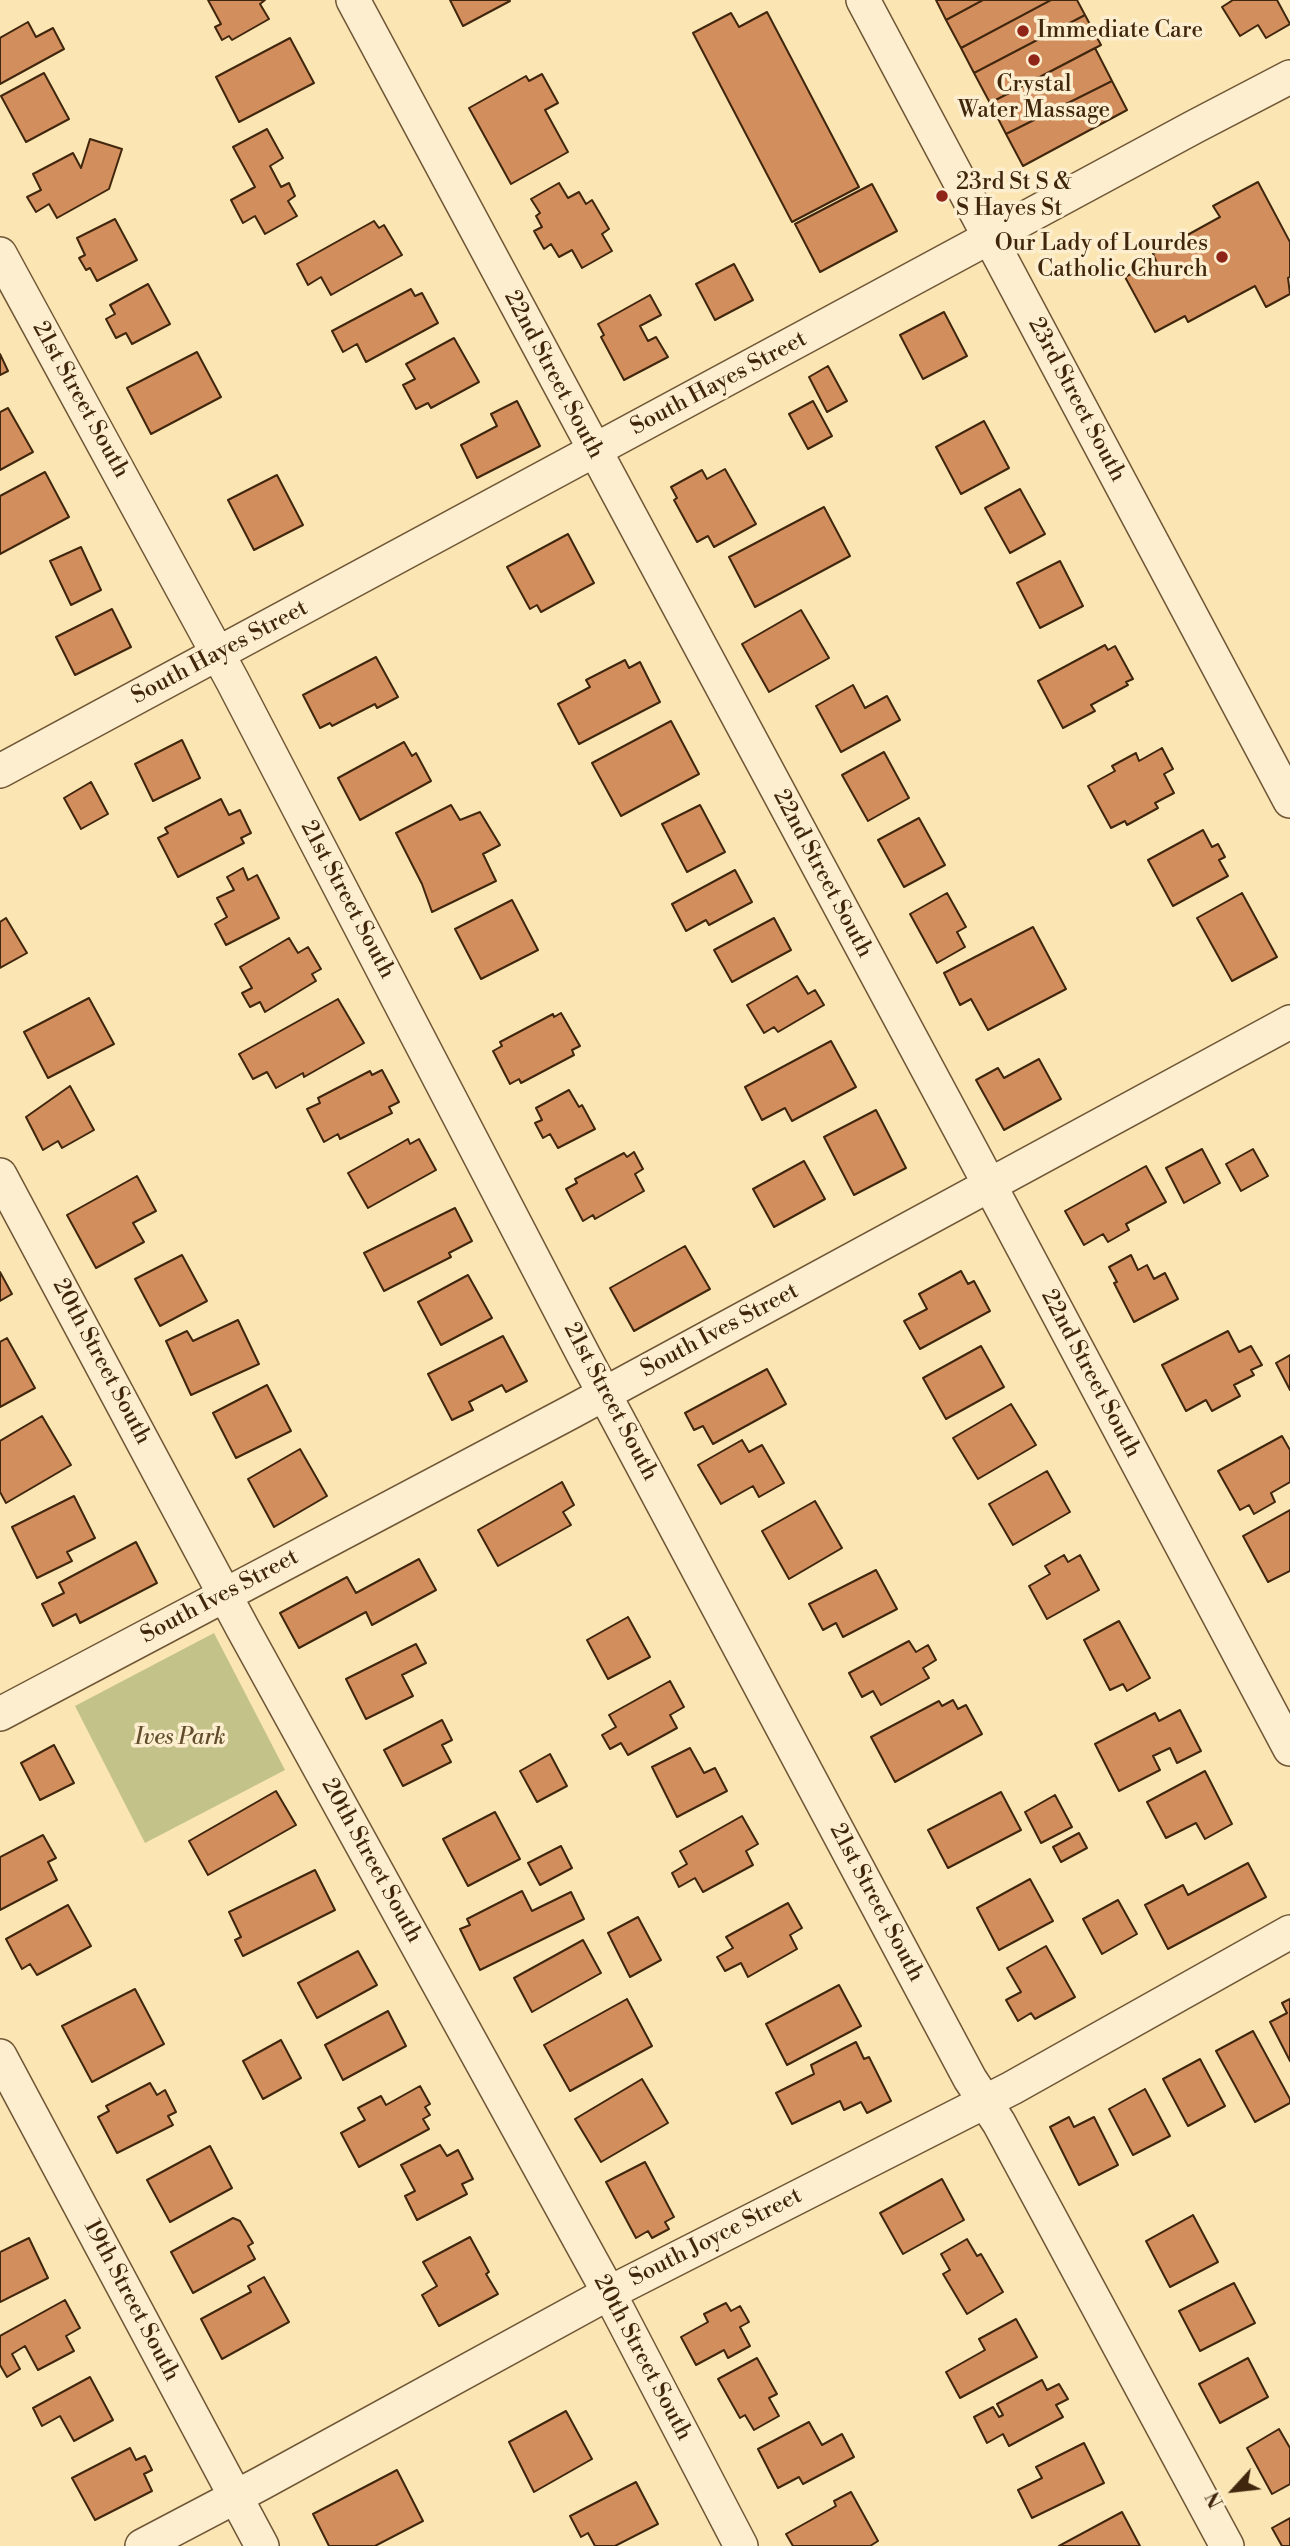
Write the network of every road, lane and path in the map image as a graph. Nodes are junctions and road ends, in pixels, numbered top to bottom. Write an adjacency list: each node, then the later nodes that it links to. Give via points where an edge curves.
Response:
1 (353, 0): 6 (street, 22nd Street South)
2 (863, 0): 4 (street, 23rd Street South)
3 (1290, 77): 4 (street, South Hayes Street)
4 (990, 238): 6 (street, South Hayes Street); 9 (street, 23rd Street South)
5 (0, 254): 7 (street, 21st Street South)
6 (594, 451): 7 (street, South Hayes Street); 12 (street, 22nd Street South)
7 (218, 654): 8 (street, South Hayes Street); 13 (street, 21st Street South)
8 (0, 771)
9 (1290, 800)
10 (1290, 1021): 12 (street, South Ives Street)
11 (0, 1175): 14 (street, 20th Street South)
12 (990, 1185): 13 (street, South Ives Street); 16 (street, 22nd Street South)
13 (605, 1394): 14 (street, South Ives Street); 19 (street, 21st Street South)
14 (225, 1594): 15 (street, South Ives Street); 20 (street, 20th Street South)
15 (0, 1714)
16 (1290, 1749)
17 (1290, 1931): 19 (street, South Joyce Street)
18 (0, 2056): 21 (street, 19th Street South)
19 (985, 2102): 20 (street, South Joyce Street); 25 (street, 21st Street South)
20 (609, 2293): 21 (street, South Joyce Street); 24 (street, 20th Street South)
21 (236, 2497): 22 (street, South Joyce Street); 23 (street, 19th Street South)
22 (142, 2546)
23 (262, 2546)
24 (741, 2546)
25 (1227, 2546)

